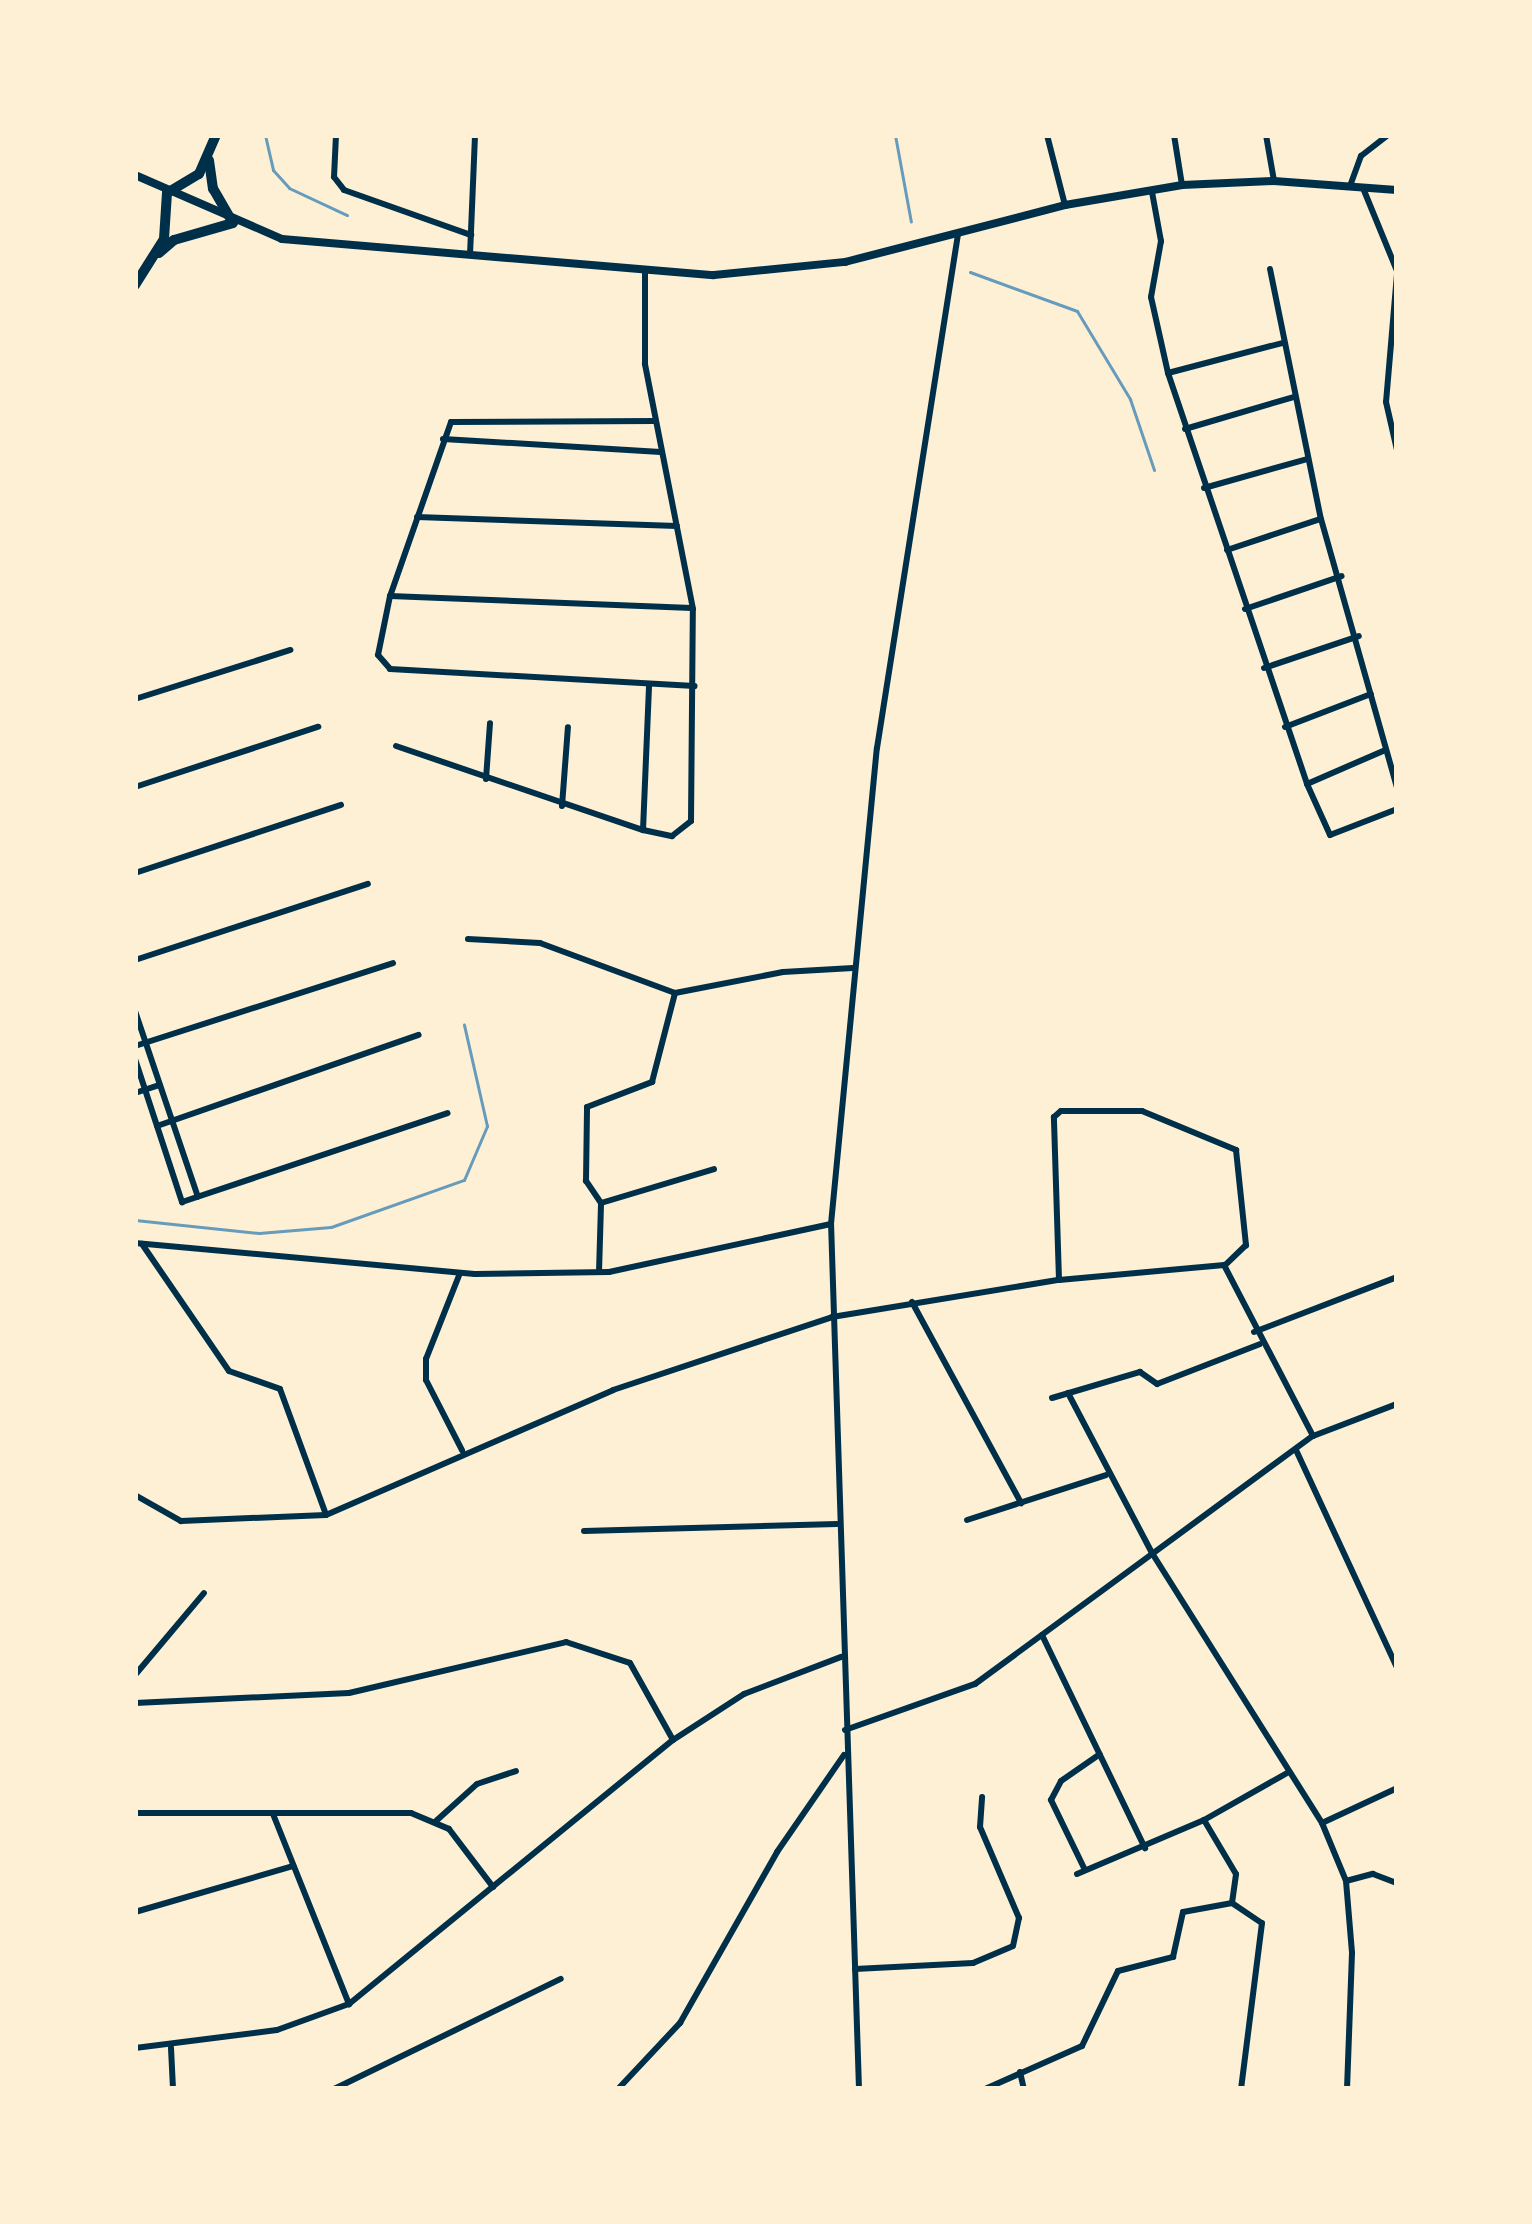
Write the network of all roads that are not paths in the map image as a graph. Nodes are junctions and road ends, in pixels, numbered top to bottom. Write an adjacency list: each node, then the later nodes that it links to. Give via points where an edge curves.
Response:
1 (216, 135): 8 (main road)
2 (336, 135): 20 (street, via 340,187)
3 (475, 135): 20 (street)
4 (1048, 135): 17 (street)
5 (1174, 135): 11 (street)
6 (1266, 135): 10 (street)
7 (1388, 135): 12 (street, via 1361,156)
8 (209, 157): 16 (main road, via 185,186); 18 (main road, via 213,189)
9 (135, 175): 16 (street)
10 (1274, 181): 11 (street); 12 (street)
11 (1182, 184): 15 (street)
12 (1350, 186): 13 (street)
13 (1363, 188): 14 (street); 25 (street)
14 (1397, 190)
15 (1152, 192): 17 (street); 28 (street, via 1161,241 1151,297)
16 (167, 193): 18 (street); 22 (main road, via 170,217)
17 (1065, 205): 19 (street)
18 (233, 223): 21 (street, via 282,239); 22 (main road, via 174,240)
19 (958, 234): 24 (street, via 779,272); 71 (street, via 877,748)
20 (471, 235): 21 (street)
21 (470, 255): 24 (street)
22 (156, 256): 26 (main road)
23 (1270, 269): 27 (street)
24 (646, 272): 30 (street, via 643,344)
25 (1397, 273): 33 (street, via 1386,402)
26 (135, 285)
27 (1282, 343): 28 (street); 29 (street)
28 (1168, 373): 31 (street)
29 (1294, 397): 31 (street); 35 (street)
30 (655, 421): 32 (street, via 460,416); 34 (street)
31 (1185, 429): 36 (street)
32 (443, 439): 34 (street); 37 (street)
33 (1397, 451)
34 (662, 452): 39 (street)
35 (1307, 459): 36 (street); 38 (street)
36 (1204, 488): 40 (street)
37 (416, 517): 39 (street); 42 (street)
38 (1322, 519): 40 (street); 41 (street)
39 (677, 526): 43 (street)
40 (1227, 550): 44 (street)
41 (1342, 576): 44 (street); 45 (street)
42 (390, 596): 43 (street); 48 (street, via 378,655 390,668)
43 (693, 608): 49 (street)
44 (1245, 609): 47 (street)
45 (1359, 636): 47 (street); 50 (street)
46 (290, 650): 51 (street)
47 (1264, 668): 55 (street)
48 (649, 684): 49 (street); 65 (street)
49 (695, 686): 65 (street, via 691,821 673,836)
50 (1371, 694): 55 (street); 57 (street)
51 (135, 699)
52 (490, 723): 58 (street)
53 (318, 727): 60 (street)
54 (568, 727): 63 (street)
55 (1285, 727): 59 (street)
56 (396, 746): 58 (street)
57 (1383, 752): 59 (street); 61 (street)
58 (486, 780): 63 (street)
59 (1307, 784): 64 (street, via 1330,835)
60 (135, 787)
61 (1397, 788)
62 (341, 805): 66 (street)
63 (562, 806): 65 (street)
64 (1397, 809)
65 (643, 830)
66 (135, 873)
67 (368, 884): 69 (street)
68 (468, 939): 72 (street, via 540,944)
69 (135, 960)
70 (393, 963): 75 (street)
71 (853, 968): 72 (street); 89 (street)
72 (675, 993): 88 (street, via 652,1082 587,1107 586,1180)
73 (135, 1011): 75 (street)
74 (419, 1036): 82 (street)
75 (146, 1042): 76 (street); 78 (street)
76 (135, 1046)
77 (135, 1059): 79 (street)
78 (160, 1085): 79 (street); 82 (street)
79 (145, 1090): 80 (street); 83 (street)
80 (135, 1094)
81 (448, 1113): 87 (street)
82 (172, 1120): 83 (street); 84 (street)
83 (157, 1126): 85 (street)
84 (186, 1161): 85 (street); 87 (street)
85 (170, 1166): 87 (street, via 182,1202)
86 (714, 1169): 88 (street)
87 (198, 1197)
88 (601, 1203): 92 (street)
89 (831, 1224): 92 (street); 97 (street)
90 (138, 1243): 93 (street); 109 (street, via 230,1371 280,1388)
91 (1224, 1265): 95 (street); 95 (street, via 1246,1245 1236,1150 1142,1111 1060,1111); 98 (street)
92 (599, 1272): 93 (street)
93 (460, 1273): 104 (street, via 426,1359 426,1380)
94 (1397, 1277): 98 (street)
95 (1059, 1280): 96 (street)
96 (912, 1302): 97 (street); 108 (street)
97 (832, 1317): 104 (street); 111 (street)
98 (1255, 1332): 99 (street)
99 (1260, 1344): 100 (street, via 1156,1384 1140,1372); 103 (street)
100 (1068, 1393): 101 (street); 106 (street)
101 (1052, 1398)
102 (1397, 1404): 103 (street)
103 (1312, 1436): 105 (street)
104 (462, 1450): 109 (street)
105 (1295, 1450): 113 (street); 117 (street)
106 (1106, 1475): 108 (street); 113 (street)
107 (135, 1495): 109 (street, via 181,1521)
108 (1021, 1503): 110 (street)
109 (326, 1515)
110 (967, 1520)
111 (837, 1524): 112 (street); 116 (street)
112 (584, 1531)
113 (1152, 1553): 115 (street); 125 (street)
114 (204, 1593): 118 (street)
115 (1042, 1635): 120 (street, via 975,1684); 123 (street)
116 (842, 1657): 120 (street); 121 (street, via 744,1694)
117 (1397, 1667)
118 (135, 1675)
119 (135, 1703): 121 (street, via 349,1693 566,1642 630,1663)
120 (845, 1730): 122 (street)
121 (673, 1740): 137 (street)
122 (846, 1752): 140 (street); 148 (street, via 777,1852 680,2023)
123 (1100, 1754): 133 (street); 133 (street, via 1061,1781 1051,1800 1081,1873)
124 (516, 1771): 131 (street, via 477,1784)
125 (1289, 1772): 130 (street); 132 (street)
126 (1397, 1787): 132 (street)
127 (982, 1797): 140 (street, via 980,1827 1019,1918 1013,1946 973,1963)
128 (135, 1813): 129 (street)
129 (273, 1814): 131 (street, via 411,1813); 134 (street)
130 (1204, 1820): 133 (street); 138 (street, via 1236,1874)
131 (436, 1821): 137 (street)
132 (1322, 1823): 135 (street)
133 (1145, 1848)
134 (293, 1866): 139 (street); 142 (street)
135 (1346, 1880): 136 (street, via 1373,1874); 153 (street)
136 (1397, 1882)
137 (493, 1887): 142 (street)
138 (1232, 1903): 145 (street, via 1183,1912 1173,1957 1121,1969 1082,2045); 152 (street, via 1262,1920)
139 (135, 1912)
140 (855, 1969): 149 (street)
141 (561, 1979): 147 (street)
142 (349, 2004): 144 (street, via 277,2030)
143 (135, 2048): 144 (street)
144 (171, 2048): 146 (street)
145 (1020, 2072): 150 (street); 151 (street)
146 (173, 2089)
147 (334, 2089)
148 (618, 2089)
149 (859, 2089)
150 (985, 2089)
151 (1024, 2089)
152 (1241, 2089)
153 (1347, 2089)

